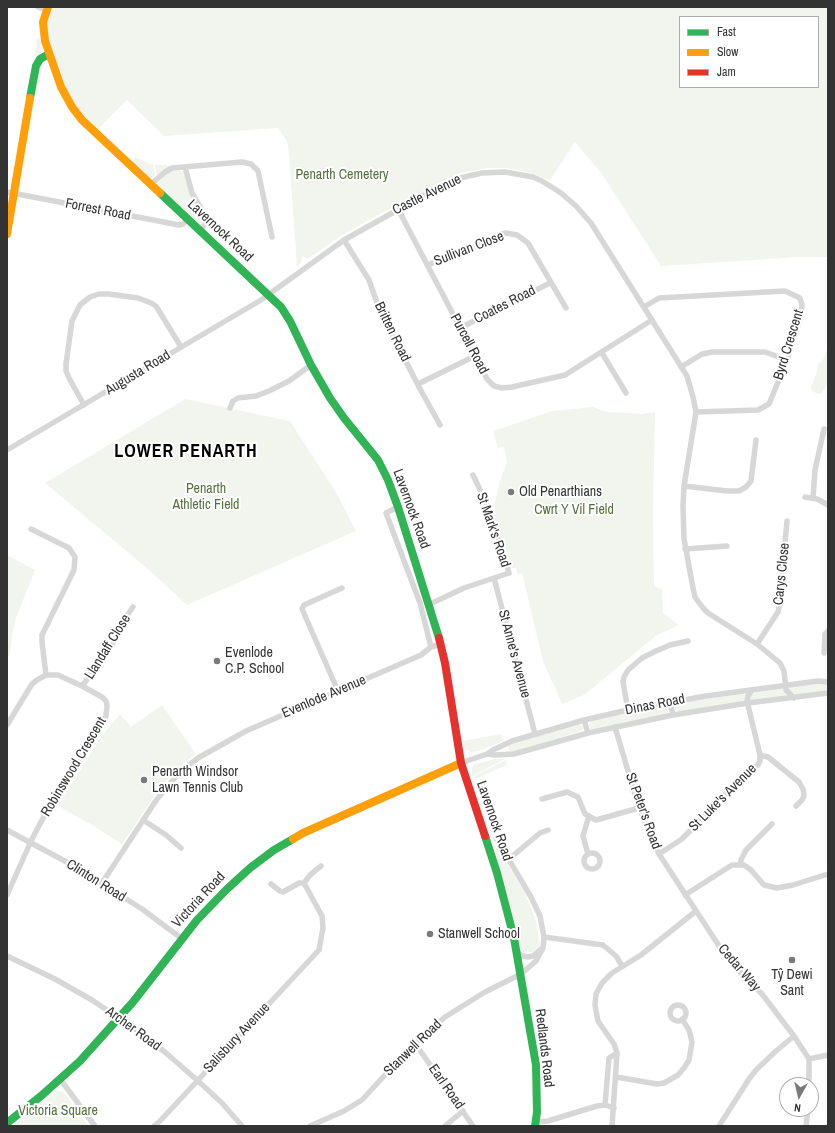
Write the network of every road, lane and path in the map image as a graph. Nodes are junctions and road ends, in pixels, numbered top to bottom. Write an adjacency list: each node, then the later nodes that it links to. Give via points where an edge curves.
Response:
1 (38, 7): 2 (street)
2 (47, 9): 3 (main road, Lavernock Road, via 43,27)
3 (49, 54): 5 (main road, Lavernock Road, via 60,87 82,120); 6 (main road, via 36,66)
4 (185, 167): 5 (street, via 168,170); 10 (street, via 192,193 205,215 205,224); 11 (street, via 242,162 254,166 258,171)
5 (151, 184): 8 (main road, Lavernock Road)
6 (11, 193): 8 (street, Forrest Road, via 179,224); 9 (main road)
7 (398, 209): 12 (street, Castle Avenue); 13 (street, Purcell Road); 16 (street, Castle Avenue, via 450,181 468,175 500,172 533,177 557,190 583,213)
8 (188, 219): 10 (main road, Lavernock Road)
9 (7, 231)
10 (201, 231): 15 (main road, Lavernock Road)
11 (272, 237)
12 (344, 240): 15 (street, Castle Avenue); 26 (street, Britten Road, via 369,280 380,311)
13 (428, 265): 14 (street, Sullivan Close, via 466,251 496,236 510,234 520,236 528,243); 19 (street, Purcell Road)
14 (550, 283): 17 (street, Sullivan Close); 19 (street, Coates Road)
15 (268, 294): 20 (street, Augusta Road); 24 (main road, Lavernock Road, via 288,317)
16 (644, 307): 18 (street, Castle Avenue); 23 (street, Byrd Crescent, via 659,298 785,291 800,298 802,304 801,316)
17 (566, 308)
18 (652, 320): 21 (street, Purcell Road); 25 (street, Castle Avenue)
19 (460, 328): 22 (street, Purcell Road)
20 (181, 347): 28 (street, Augusta Road); 28 (street, via 156,306 151,303 138,298 109,294 90,297 80,305 72,320 66,364 69,378)
21 (602, 353): 22 (street, Purcell Road, via 562,376 502,388 494,386 487,379); 27 (street)
22 (475, 356): 26 (street)
23 (787, 360): 25 (street, via 765,352 712,352 702,354); 30 (street, Byrd Crescent, via 772,400 762,409)
24 (311, 365): 29 (street, via 289,381 269,391 236,399); 40 (main road, Lavernock Road, via 336,407 378,460)
25 (681, 367): 30 (street, Castle Avenue, via 690,385)
26 (418, 384): 31 (street, Britten Road)
27 (626, 394)
28 (84, 405): 34 (street, Augusta Road)
29 (230, 408)
30 (696, 412): 36 (street)
31 (440, 425)
32 (824, 429): 38 (street, via 815,470)
33 (756, 440): 36 (street, via 751,480 746,487 739,491 727,491)
34 (7, 450)
35 (473, 475): 45 (street, St Mark's Road, via 489,509 509,572)
36 (684, 486): 44 (street)
37 (805, 497): 38 (street)
38 (813, 498): 39 (street)
39 (828, 505)
40 (398, 507): 47 (main road, Lavernock Road); 53 (street, via 386,513 420,603)
41 (787, 521): 52 (street, Carys Close, via 778,612)
42 (31, 529): 55 (street, via 69,548 75,557 74,570 42,635)
43 (727, 546): 44 (street)
44 (685, 549): 52 (street, via 693,588 703,608)
45 (494, 578): 47 (street, St Mark's Road, via 464,588); 70 (street, St Anne's Avenue)
46 (342, 588): 60 (street, via 304,605 302,609)
47 (430, 604): 51 (main road, Lavernock Road)
48 (133, 607): 58 (street, Llandaff Close, via 111,647)
49 (828, 631): 54 (street, via 825,634)
50 (688, 641): 65 (street, via 656,651 642,658 628,670 623,682)
51 (441, 644): 53 (street, Evenlode Avenue); 76 (main road, Lavernock Road)
52 (757, 644): 57 (street, via 780,663)
53 (431, 647): 60 (street, Evenlode Avenue, via 421,655)
54 (824, 653)
55 (46, 675): 58 (street, Robinswood Crescent, via 58,676); 68 (street, via 32,684)
56 (828, 682): 57 (street, Dinas Road)
57 (786, 685): 59 (street, Dinas Road); 62 (street, via 788,693)
58 (82, 686): 86 (street, Robinswood Crescent, via 104,699 107,713 54,798)
59 (752, 690): 63 (street, Dinas Road); 64 (street, via 748,696)
60 (338, 691): 81 (street, Evenlode Avenue, via 246,731 188,765 157,799)
61 (828, 694): 62 (street, Dinas Road)
62 (794, 698): 64 (street, Dinas Road)
63 (670, 702): 65 (street, Dinas Road); 66 (street)
64 (748, 703): 66 (street, Dinas Road); 75 (street, St Luke's Avenue)
65 (628, 710): 67 (street, Dinas Road)
66 (673, 715): 69 (street, Dinas Road)
67 (584, 720): 71 (street); 72 (street, Dinas Road)
68 (7, 725)
69 (615, 727): 71 (street, Dinas Road); 79 (street, St Peter's Road)
70 (534, 730)
71 (588, 733): 74 (street, Dinas Road)
72 (504, 744): 73 (street, Dinas Road); 74 (street)
73 (488, 754): 74 (street, Dinas Road); 76 (street, Dinas Road)
74 (508, 754)
75 (760, 755): 78 (street, via 768,757 799,782 804,796); 89 (street, St Luke's Avenue, via 758,765 682,839)
76 (462, 763): 101 (main road, Victoria Road, via 318,826 274,850 226,890); 103 (main road, Lavernock Road, via 497,872)
77 (542, 799): 80 (street, via 567,792 578,797 585,814)
78 (796, 806)
79 (639, 808): 80 (street, via 596,820); 89 (street, St Peter's Road)
80 (590, 816): 88 (street, via 583,836)
81 (143, 820): 87 (street); 94 (street, Evenlode Avenue)
82 (772, 824): 91 (street, via 746,850)
83 (7, 830): 86 (street, Clinton Road)
84 (548, 830): 90 (street, via 540,833)
85 (496, 838): 90 (street, Lavernock Road)
86 (31, 842): 94 (street, Clinton Road); 97 (street, Robinswood Crescent)
87 (181, 848)
88 (588, 854)
89 (659, 854): 98 (street, St Peter's Road)
90 (509, 859): 100 (street, Lavernock Road, via 537,907)
91 (740, 864): 93 (street, via 751,870 764,885 777,888); 98 (street, via 726,867)
92 (321, 866): 95 (street)
93 (828, 874)
94 (102, 883): 101 (street, Clinton Road)
95 (304, 883): 96 (street, via 283,892); 117 (street, Salisbury Avenue, via 322,916 323,928 319,950)
96 (271, 884)
97 (7, 895)
98 (685, 895): 99 (street, St Peter's Road)
99 (696, 911): 105 (street, via 641,955); 109 (street, Cedar Way, via 729,960 762,994)
100 (544, 937): 102 (street, Lavernock Road); 105 (street, via 603,945 608,947)
101 (182, 938): 107 (main road, Victoria Road)
102 (543, 948): 103 (street, via 528,957); 106 (street, Lavernock Road, via 536,961)
103 (517, 953): 106 (main road, Lavernock Road)
104 (7, 956): 107 (street, Archer Road, via 55,979)
105 (622, 966): 111 (street, via 602,983 595,1000 600,1026 614,1044)
106 (521, 974): 122 (main road, Redlands Road, via 536,1065); 126 (street, Stanwell Road, via 452,1012 408,1052 362,1100 344,1112)
107 (119, 1018): 116 (main road, Victoria Road); 117 (street, Archer Road)
108 (682, 1020): 114 (street, via 689,1030 692,1042 689,1060 678,1075 657,1084)
109 (794, 1036): 113 (street, Cedar Way); 130 (street, via 756,1070)
110 (419, 1049): 120 (street, Earl Road)
111 (617, 1053): 114 (street); 118 (street, via 609,1058)
112 (828, 1055): 113 (street)
113 (809, 1059): 115 (street)
114 (616, 1077): 119 (street)
115 (809, 1077)
116 (60, 1079): 121 (main road, Victoria Road); 123 (street)
117 (197, 1080): 124 (street, Salisbury Avenue); 125 (street, Archer Road)
118 (605, 1106): 119 (street); 122 (street, via 597,1106)
119 (614, 1108): 129 (street)
120 (463, 1111): 127 (street); 128 (street, Earl Road)
121 (7, 1123)
122 (536, 1124)
123 (95, 1126)
124 (154, 1126)
125 (242, 1126)
126 (310, 1126)
127 (445, 1126)
128 (473, 1126)
129 (612, 1126)
130 (719, 1126)

